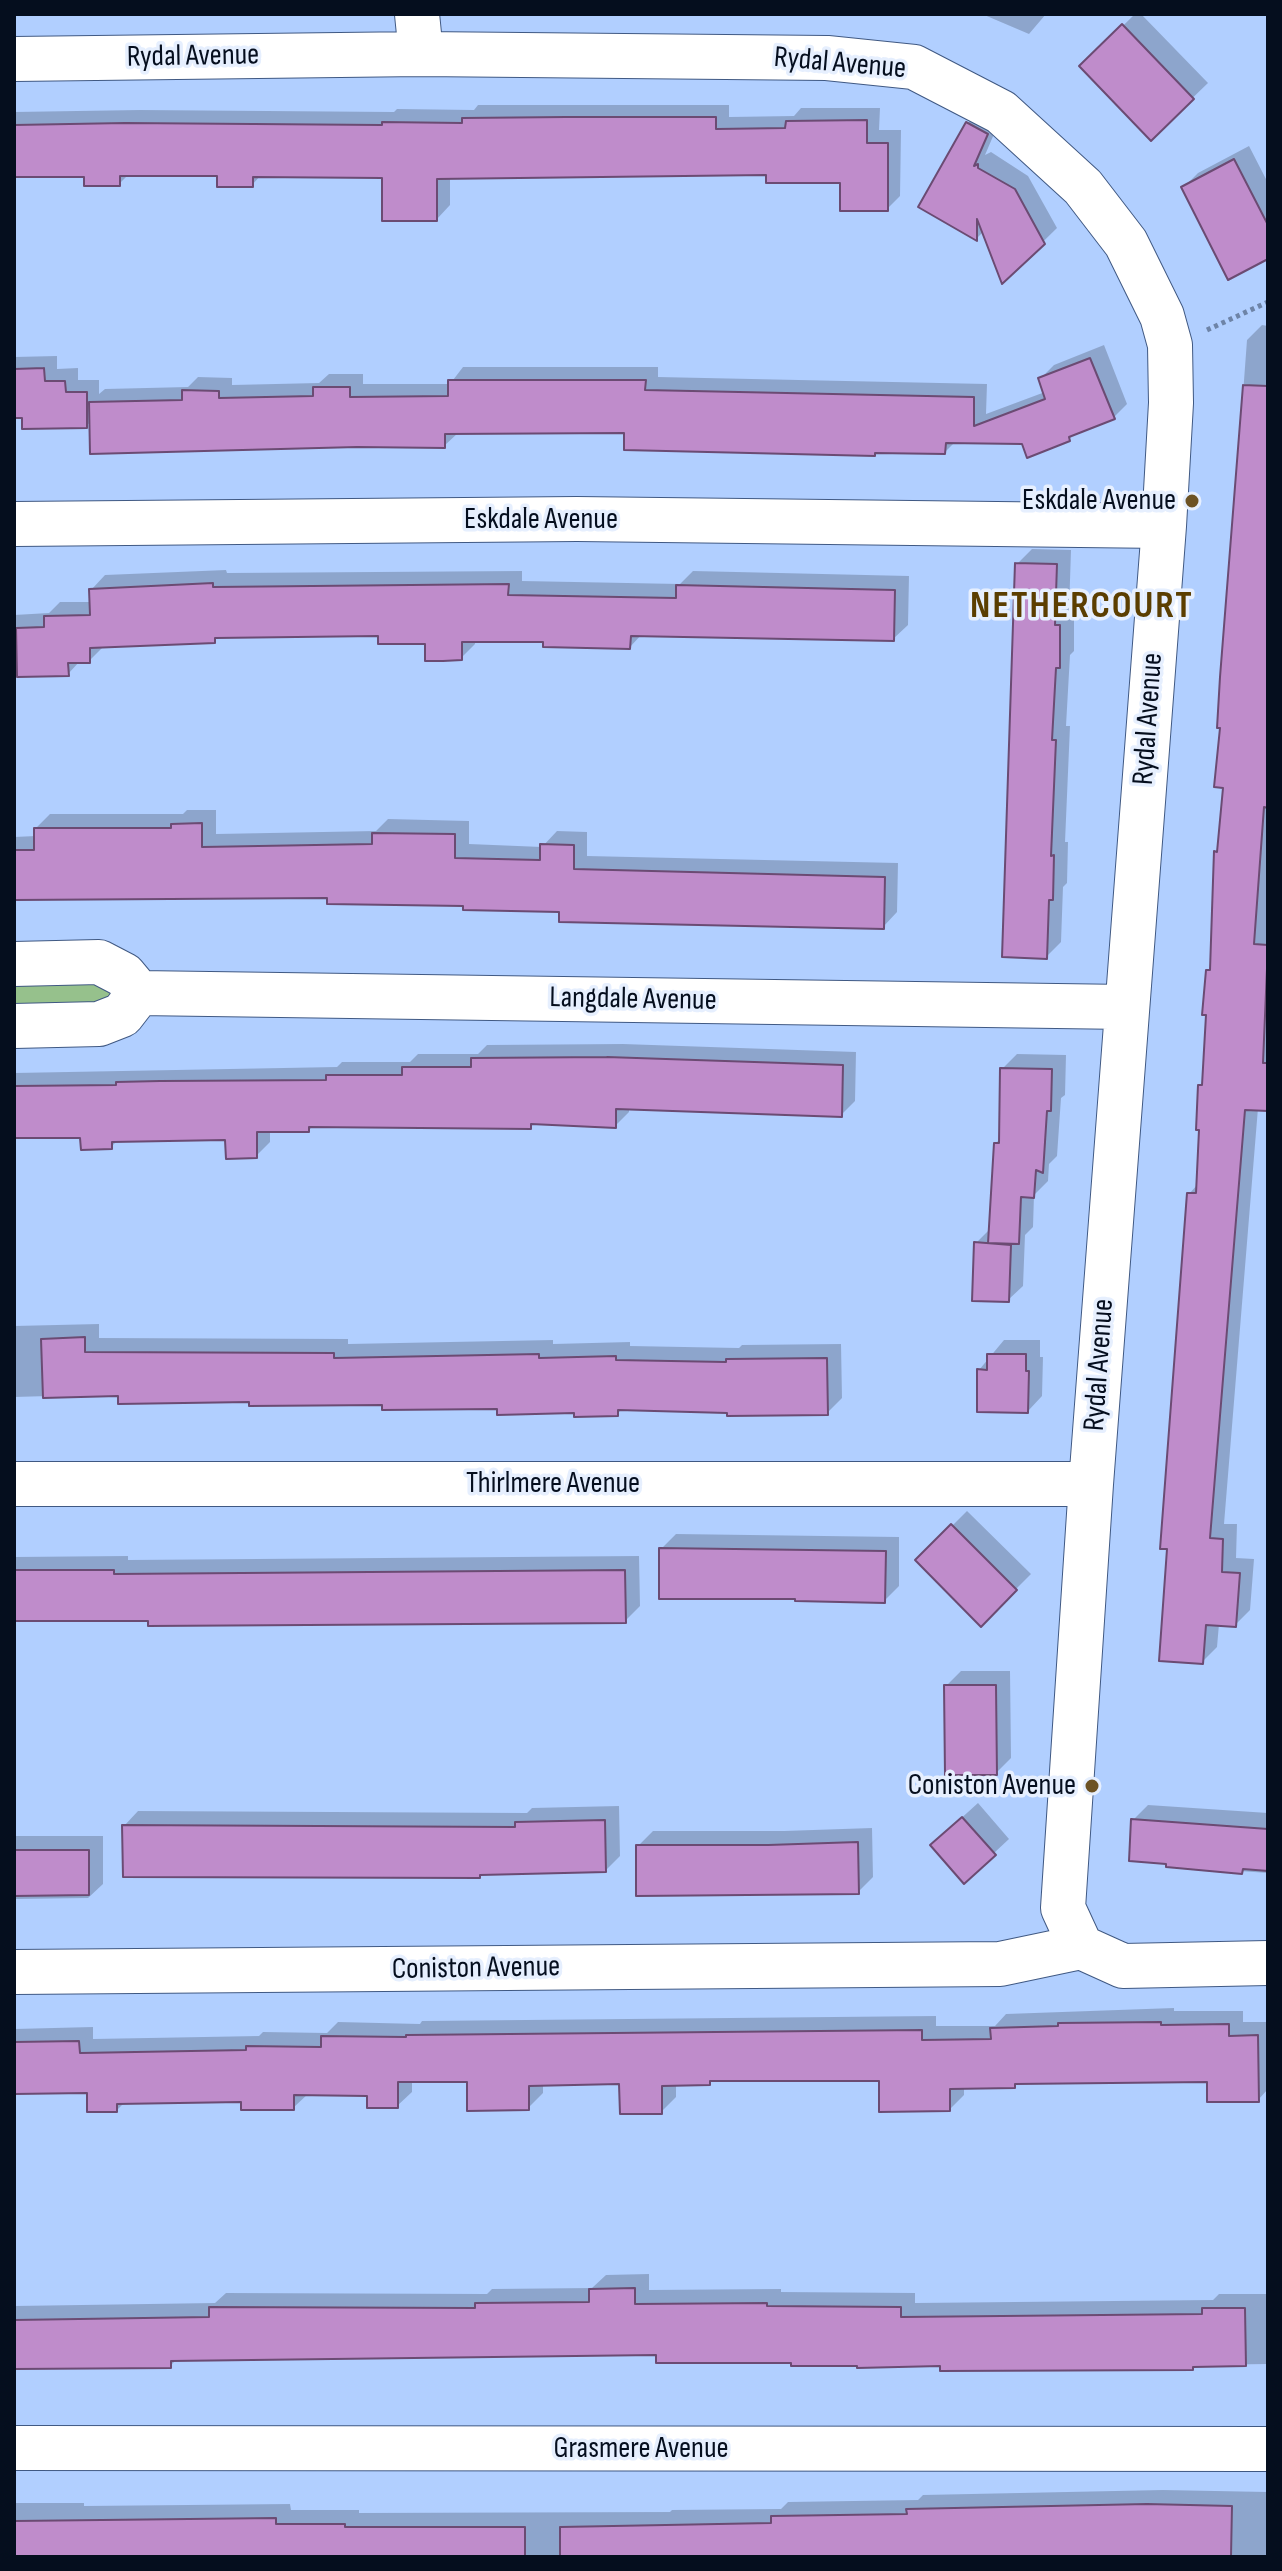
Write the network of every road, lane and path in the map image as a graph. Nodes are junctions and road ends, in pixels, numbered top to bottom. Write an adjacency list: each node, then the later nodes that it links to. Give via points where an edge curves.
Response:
1 (419, 34): 2 (street, Rydal Avenue); 4 (street, Rydal Avenue, via 914,67 1001,112 1083,187 1126,243 1162,316)
2 (14, 59)
3 (1268, 302): 4 (path)
4 (1170, 345): 6 (street, Rydal Avenue)
5 (14, 524): 6 (street, Eskdale Avenue, via 577,519)
6 (1164, 526): 9 (street, Rydal Avenue)
7 (14, 964): 8 (street, via 99,962 124,975)
8 (139, 993): 9 (street, Langdale Avenue); 10 (street, via 122,1015 99,1024)
9 (1127, 1007): 12 (street, Rydal Avenue)
10 (14, 1026)
11 (14, 1484): 12 (street, Thirlmere Avenue)
12 (1091, 1484): 13 (street, Rydal Avenue, via 1063,1908)
13 (1081, 1947): 14 (street, via 1123,1966); 15 (street, Coniston Avenue, via 1000,1964)
14 (1268, 1963)
15 (14, 1972)
16 (14, 2448): 17 (street, Grasmere Avenue)
17 (1268, 2449)

